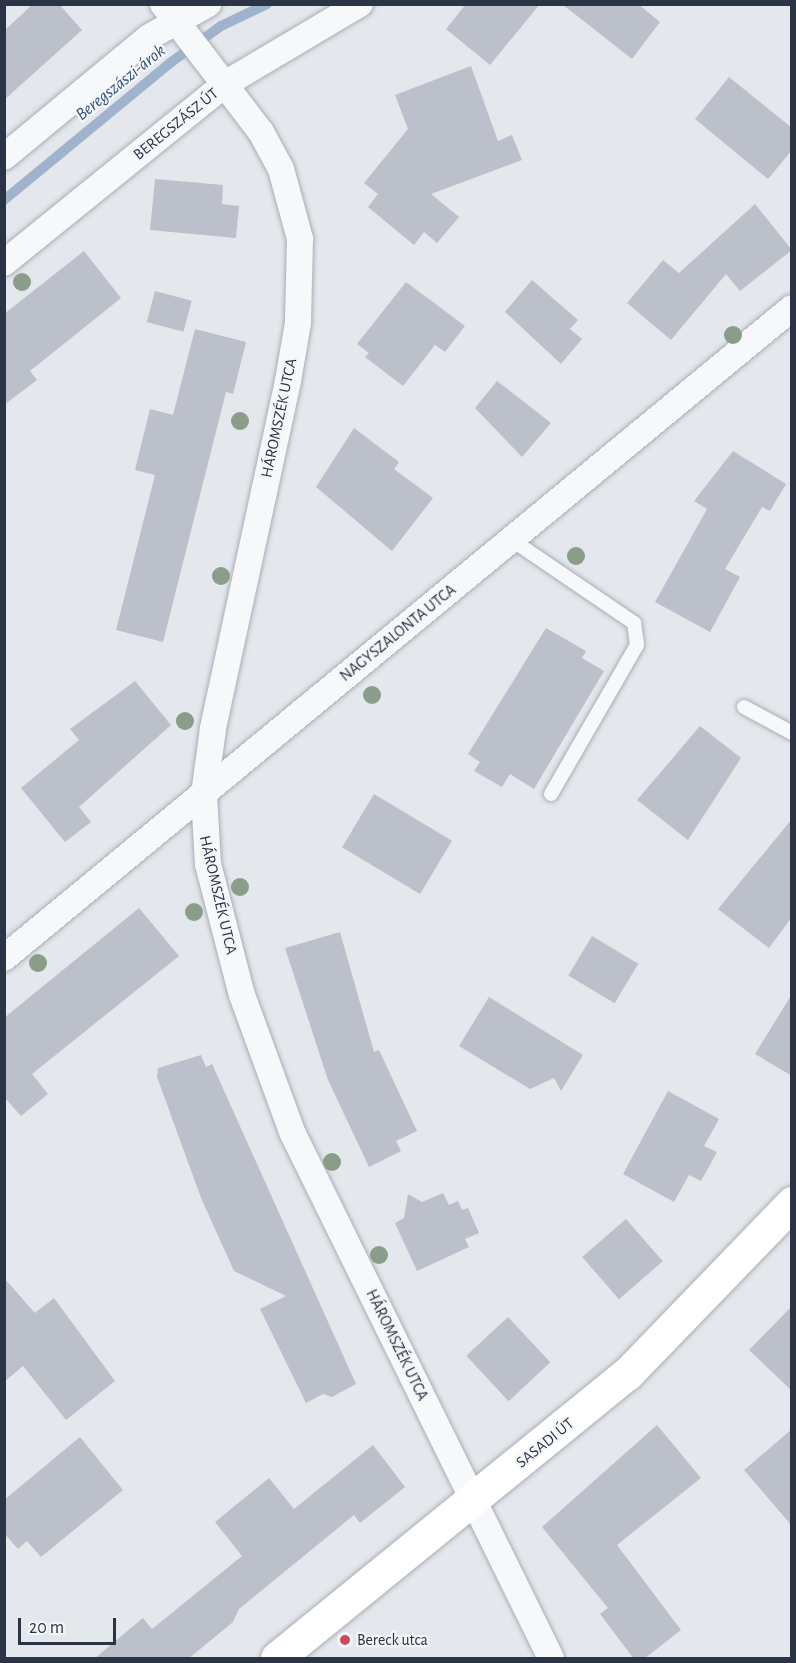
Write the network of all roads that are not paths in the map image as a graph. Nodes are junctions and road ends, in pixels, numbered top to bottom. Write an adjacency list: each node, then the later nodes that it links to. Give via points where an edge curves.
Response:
1 (208, 4): 3 (street)
2 (360, 4): 4 (street, BEREGSZÁSZ ÚT)
3 (176, 20): 4 (street, HÁROMSZÉK UTCA); 5 (street)
4 (225, 84): 6 (street, BEREGSZÁSZ ÚT); 12 (street, HÁROMSZÉK UTCA, via 281,169 300,239 301,280 288,381 224,670)
5 (4, 157)
6 (4, 263)
7 (792, 308): 8 (street, NAGYSZALONTA UTCA)
8 (513, 540): 11 (lane, via 633,623 637,645); 12 (street, NAGYSZALONTA UTCA)
9 (744, 707): 10 (lane)
10 (792, 733)
11 (551, 794)
12 (204, 795): 13 (street, NAGYSZALONTA UTCA); 15 (street, HÁROMSZÉK UTCA, via 208,864 266,1064 294,1134)
13 (4, 958)
14 (792, 1203): 15 (street, SASADI ÚT, via 627,1374)
15 (474, 1498): 16 (street, SASADI ÚT); 17 (street, HÁROMSZÉK UTCA)
16 (277, 1659)
17 (551, 1659)

